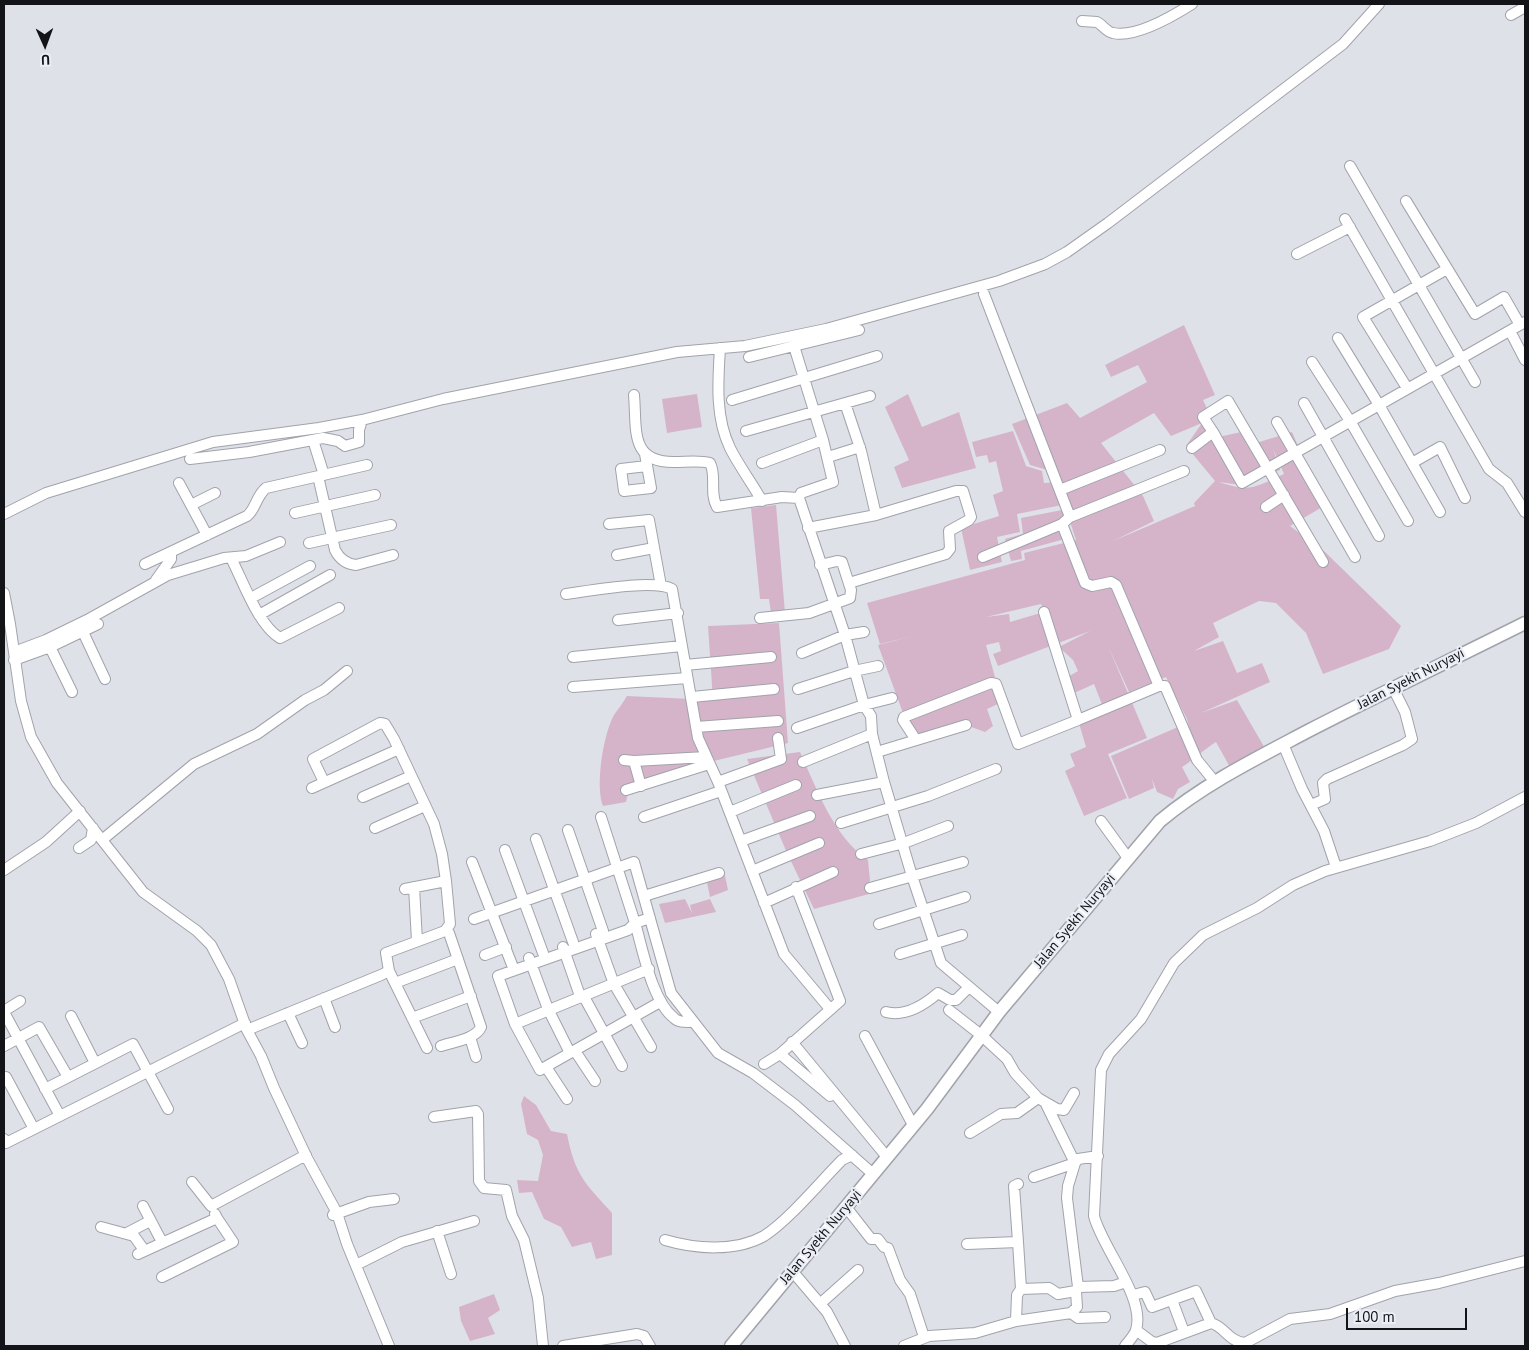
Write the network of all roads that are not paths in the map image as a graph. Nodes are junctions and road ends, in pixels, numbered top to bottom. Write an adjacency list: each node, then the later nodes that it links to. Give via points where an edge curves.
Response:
1 (1192, 4): 5 (street, via 1155,25 1123,33 1107,31 1098,22)
2 (1379, 4): 18 (street, via 1343,44 1068,252 999,281 834,327 745,346)
3 (1525, 7): 4 (street)
4 (1511, 15)
5 (1082, 21)
6 (1350, 166): 10 (street)
7 (1406, 201): 9 (street, via 1417,210)
8 (1297, 254): 12 (street, via 1347,223)
9 (1447, 269): 10 (street); 13 (street, via 1475,314 1504,297)
10 (1420, 285): 12 (street); 21 (street)
11 (984, 294): 58 (street)
12 (1392, 300): 24 (street); 27 (street, via 1362,317)
13 (1523, 324): 15 (street)
14 (859, 330): 17 (street)
15 (1510, 331): 21 (street); 22 (street)
16 (1338, 338): 33 (street)
17 (794, 346): 20 (street); 25 (street)
18 (720, 348): 35 (street, via 677,352 459,396); 64 (street, via 719,410 722,428 730,448)
19 (877, 356): 25 (street)
20 (749, 357)
21 (1461, 358): 24 (street); 26 (street)
22 (1525, 360)
23 (1312, 362): 36 (street)
24 (1434, 373): 27 (street); 69 (street, via 1489,469 1507,483)
25 (803, 377): 30 (street); 34 (street)
26 (1475, 382)
27 (1407, 388): 33 (street)
28 (634, 395): 47 (street, via 638,446)
29 (870, 396): 31 (street)
30 (732, 400)
31 (845, 403): 34 (street); 43 (street)
32 (1304, 403): 40 (street)
33 (1379, 404): 36 (street); 50 (street)
34 (815, 412): 38 (street); 42 (street)
35 (362, 420): 41 (street, via 358,442 354,445 345,446 324,438); 71 (street, via 213,442 46,493)
36 (1350, 421): 40 (street); 74 (street)
37 (1277, 422): 46 (street)
38 (746, 432)
39 (1213, 432): 44 (street); 54 (street, via 1242,482); 54 (street, via 1203,417 1228,402)
40 (1323, 436): 46 (street); 79 (street)
41 (313, 440): 49 (street); 56 (street)
42 (823, 440): 48 (street); 51 (street)
43 (860, 447): 48 (street); 72 (street)
44 (1192, 448)
45 (1160, 450): 58 (street)
46 (1295, 452): 54 (street); 88 (street)
47 (645, 454): 53 (street); 64 (street, via 650,459 663,462 710,463 717,507)
48 (828, 457): 62 (street, via 833,482 801,493)
49 (190, 459)
50 (1412, 463): 63 (street, via 1440,447); 68 (street)
51 (762, 464)
52 (367, 465): 56 (street)
53 (647, 466)
54 (1268, 468): 61 (street)
55 (1184, 471): 73 (street)
56 (321, 476): 66 (street); 78 (street, via 266,488 260,493 251,513)
57 (179, 483): 65 (street)
58 (1060, 490): 73 (street)
59 (215, 493): 65 (street)
60 (376, 495): 66 (street)
61 (1284, 495): 67 (street); 90 (street)
62 (799, 498): 64 (street); 77 (street)
63 (1465, 498)
64 (762, 501)
65 (191, 505): 78 (street)
66 (326, 506): 70 (street); 80 (street)
67 (1266, 507)
68 (1440, 512)
69 (1525, 512)
70 (295, 513)
71 (4, 514)
72 (876, 515): 77 (street); 96 (street, via 961,490 966,496 971,517 949,531 950,549 946,554)
73 (1066, 521): 87 (street); 125 (street, via 1085,583 1092,586 1111,582 1116,585)
74 (1408, 521)
75 (609, 524): 83 (street, via 649,520)
76 (391, 525): 80 (street)
77 (808, 528): 92 (street)
78 (207, 535): 84 (street)
79 (1379, 536)
80 (333, 538): 82 (street); 85 (street, via 338,556 350,564)
81 (280, 542): 89 (street, via 246,556)
82 (309, 543)
83 (654, 548): 86 (street); 97 (street)
84 (171, 552): 91 (street); 95 (street)
85 (393, 555)
86 (617, 555)
87 (983, 557)
88 (1355, 557)
89 (231, 558): 95 (street, via 203,563); 100 (street)
90 (1323, 562)
91 (145, 564)
92 (820, 565): 96 (street, via 841,561); 101 (street)
93 (310, 566): 100 (street)
94 (330, 576): 105 (street)
95 (156, 580): 115 (street, via 88,620)
96 (849, 583): 101 (street, via 850,598)
97 (660, 586): 99 (street); 104 (street, via 672,589)
98 (4, 593): 115 (street)
99 (566, 594)
100 (251, 598): 105 (street)
101 (834, 604): 106 (street, via 809,613); 112 (street)
102 (339, 608): 105 (street, via 283,638 274,635)
103 (1044, 612): 134 (street)
104 (678, 613): 107 (street); 113 (street)
105 (260, 615)
106 (760, 618)
107 (618, 620)
108 (1525, 623): 127 (main road, Jalan Syekh Nuryayi)
109 (98, 624): 110 (street)
110 (83, 632): 114 (street); 124 (street)
111 (864, 632): 112 (street)
112 (845, 635): 116 (street); 121 (street)
113 (682, 646): 117 (street); 119 (street)
114 (50, 647): 115 (street); 130 (street)
115 (11, 652): 163 (street, via 26,726 57,783)
116 (802, 653)
117 (572, 656)
118 (771, 657): 119 (street)
119 (685, 665): 123 (street)
120 (878, 666): 121 (street)
121 (854, 670): 129 (street); 133 (street)
122 (347, 671): 175 (street, via 257,734 194,764)
123 (687, 678): 126 (street); 131 (street)
124 (104, 679)
125 (1159, 686): 134 (street); 151 (street, via 1167,690 1191,749)
126 (572, 687)
127 (1393, 688): 142 (main road, Jalan Syekh Nuryayi); 160 (street, via 1405,712 1412,739 1326,779 1323,783 1325,800)
128 (774, 689): 131 (street)
129 (798, 689)
130 (72, 692)
131 (692, 697): 136 (street)
132 (892, 698): 133 (street)
133 (864, 705): 138 (street); 139 (street, via 871,716)
134 (1078, 720): 141 (street, via 1018,744 996,684 991,683 904,717)
135 (778, 721): 136 (street)
136 (696, 726): 145 (street)
137 (966, 726): 141 (street)
138 (798, 728)
139 (872, 734): 144 (street); 146 (street)
140 (778, 738): 154 (street, via 781,758)
141 (916, 740): 144 (street)
142 (1283, 744): 151 (main road, Jalan Syekh Nuryayi); 160 (street)
143 (399, 749): 148 (street); 149 (street); 149 (street, via 387,726 380,723 313,759)
144 (877, 752): 150 (street)
145 (707, 761): 153 (street); 153 (street, via 629,761); 154 (street)
146 (803, 762)
147 (996, 769): 162 (street)
148 (411, 776): 158 (street); 161 (street)
149 (324, 782): 155 (street)
150 (884, 782): 157 (street); 162 (street)
151 (1215, 782): 182 (main road, Jalan Syekh Nuryayi, via 1160,821)
152 (796, 785): 164 (street)
153 (641, 786): 156 (street)
154 (720, 786): 164 (street); 165 (street)
155 (312, 788)
156 (626, 790)
157 (817, 795)
158 (363, 797)
159 (1525, 797): 185 (street, via 1476,823 1430,841)
160 (1311, 805): 185 (street)
161 (425, 806): 172 (street); 193 (street, via 436,831)
162 (892, 808): 169 (street); 178 (street)
163 (80, 811): 171 (street); 187 (street, via 46,842)
164 (730, 812): 176 (street)
165 (644, 816)
166 (810, 816): 176 (street)
167 (601, 817): 186 (street)
168 (1100, 821): 182 (street)
169 (841, 823)
170 (948, 826): 178 (street)
171 (92, 828): 175 (street); 179 (street, via 91,840)
172 (375, 828)
173 (568, 830): 192 (street)
174 (536, 839): 196 (street)
175 (102, 840): 243 (street, via 144,892 211,945 229,978)
176 (741, 841): 188 (street)
177 (819, 843): 188 (street)
178 (904, 843): 181 (street); 191 (street)
179 (79, 848)
180 (505, 850): 199 (street)
181 (862, 854)
182 (1128, 858): 236 (main road, Jalan Syekh Nuryayi)
183 (472, 862): 202 (street)
184 (963, 862): 191 (street)
185 (1335, 865): 281 (street, via 1203,935 1174,963 1140,1019 1109,1054 1101,1070)
186 (618, 868): 192 (street); 197 (street, via 634,862); 205 (street)
187 (4, 870)
188 (752, 871): 200 (street)
189 (833, 872): 194 (street)
190 (720, 873): 197 (street)
191 (912, 876): 195 (street); 201 (street)
192 (586, 878): 196 (street); 208 (street)
193 (446, 881): 207 (street, via 450,924); 210 (street, via 409,888)
194 (796, 887): 200 (street); 232 (street, via 840,1001)
195 (870, 888)
196 (555, 889): 199 (street); 211 (street)
197 (644, 896): 204 (street)
198 (965, 897): 201 (street)
199 (525, 901): 202 (street); 215 (street)
200 (764, 903): 232 (street, via 784,954)
201 (923, 910): 206 (street); 212 (street)
202 (492, 911): 203 (street); 213 (street)
203 (474, 918)
204 (650, 918): 205 (street); 241 (street, via 671,993)
205 (633, 924): 208 (street, via 628,930); 221 (street)
206 (879, 924)
207 (445, 931): 210 (street); 218 (street, via 449,933)
208 (599, 935): 211 (street); 214 (street); 224 (street)
209 (962, 935): 212 (street)
210 (417, 941): 222 (street, via 386,953)
211 (574, 942): 214 (street)
212 (935, 943): 216 (street); 225 (street, via 944,966)
213 (506, 947): 217 (street); 220 (street)
214 (564, 949): 215 (street); 219 (street); 227 (street)
215 (543, 953): 219 (street)
216 (900, 954)
217 (485, 955)
218 (458, 959): 223 (street); 226 (street)
219 (530, 961): 220 (street); 231 (street)
220 (513, 967): 242 (street, via 498,976)
221 (649, 969): 224 (street); 230 (street)
222 (389, 971): 223 (street); 228 (street)
223 (395, 983): 239 (street)
224 (614, 984): 227 (street); 240 (street)
225 (969, 987): 235 (street, via 956,1000 936,995 905,1012); 236 (street)
226 (470, 996): 239 (street); 248 (street, via 481,1028)
227 (582, 996): 231 (street); 245 (street)
228 (324, 998): 237 (street); 244 (street)
229 (20, 1001): 234 (street)
230 (660, 1002): 240 (street); 241 (street, via 674,1019)
231 (548, 1009): 242 (street); 256 (street)
232 (830, 1009): 250 (street)
233 (949, 1010): 246 (street)
234 (4, 1011): 249 (street)
235 (886, 1012)
236 (999, 1012): 246 (main road, Jalan Syekh Nuryayi)
237 (288, 1013): 243 (street); 251 (street)
238 (71, 1016): 259 (street)
239 (412, 1018): 255 (street)
240 (632, 1018): 245 (street); 254 (street)
241 (693, 1022): 280 (street, via 718,1053 753,1073)
242 (515, 1024): 262 (street, via 540,1070)
243 (246, 1026): 263 (street); 279 (street)
244 (335, 1027)
245 (604, 1035): 256 (street); 261 (street)
246 (982, 1035): 270 (street, via 1008,1059 1015,1073); 275 (main road, Jalan Syekh Nuryayi)
247 (865, 1036): 275 (street)
248 (470, 1037): 253 (street); 258 (street)
249 (18, 1038): 252 (street); 265 (street, via 39,1027); 267 (street)
250 (792, 1042): 257 (street); 272 (street)
251 (302, 1043)
252 (4, 1046)
253 (442, 1046)
254 (651, 1047)
255 (427, 1048)
256 (573, 1052): 262 (street); 266 (street)
257 (780, 1054): 260 (street); 272 (street)
258 (476, 1057)
259 (95, 1064): 263 (street, via 133,1044); 265 (street)
260 (764, 1064)
261 (622, 1066)
262 (546, 1067): 269 (street)
263 (148, 1072): 271 (street); 273 (street)
264 (6, 1077): 276 (street)
265 (68, 1077): 267 (street)
266 (595, 1081)
267 (45, 1089): 273 (street)
268 (1074, 1093): 270 (street, via 1064,1110)
269 (567, 1099)
270 (1042, 1100): 277 (street, via 1016,1114 1001,1114); 283 (street)
271 (168, 1108)
272 (850, 1113): 282 (street)
273 (60, 1116): 276 (street)
274 (434, 1117): 323 (street, via 476,1111 478,1114 479,1181 484,1188 506,1190 512,1216 524,1240 538,1298)
275 (913, 1125): 282 (main road, Jalan Syekh Nuryayi)
276 (34, 1129): 278 (street, via 6,1143)
277 (970, 1133)
278 (4, 1139)
279 (306, 1155): 290 (street); 292 (street)
280 (852, 1155): 284 (street); 299 (street, via 842,1160 764,1236 734,1246 712,1247)
281 (1094, 1156): 283 (street, via 1078,1159); 309 (street, via 1094,1216)
282 (887, 1158): 284 (main road, Jalan Syekh Nuryayi)
283 (1075, 1163): 285 (street); 311 (street, via 1067,1198)
284 (873, 1174): 291 (main road, Jalan Syekh Nuryayi)
285 (1034, 1177)
286 (192, 1182): 290 (street)
287 (1018, 1184): 301 (street, via 1014,1188)
288 (394, 1199): 292 (street, via 369,1202)
289 (143, 1206): 294 (street)
290 (211, 1206): 293 (street)
291 (846, 1207): 306 (main road, Jalan Syekh Nuryayi); 320 (street, via 871,1239 878,1239 888,1248 900,1280 910,1293)
292 (335, 1214): 304 (street)
293 (218, 1218): 300 (street); 308 (street, via 233,1242)
294 (150, 1221): 298 (street); 300 (street)
295 (474, 1221): 297 (street)
296 (101, 1227): 298 (street)
297 (437, 1231): 304 (street, via 402,1242); 307 (street)
298 (127, 1233): 300 (street, via 134,1236 141,1252)
299 (665, 1240)
300 (162, 1242)
301 (1018, 1242): 302 (street); 310 (street)
302 (967, 1244)
303 (1525, 1261): 318 (street, via 1395,1291 1330,1314 1290,1320 1245,1343 1228,1336 1219,1325)
304 (356, 1265): 322 (street)
305 (858, 1270): 314 (street)
306 (792, 1272): 314 (street); 326 (main road, Jalan Syekh Nuryayi)
307 (451, 1274)
308 (162, 1277)
309 (1126, 1282): 311 (street); 312 (street)
310 (1021, 1289): 311 (street, via 1049,1288 1058,1294); 317 (street, via 1017,1294)
311 (1077, 1289): 315 (street, via 1077,1307)
312 (1132, 1295): 313 (street, via 1145,1292 1152,1307); 321 (street)
313 (1172, 1300): 318 (street, via 1197,1292); 319 (street)
314 (821, 1303): 327 (street)
315 (1070, 1313): 316 (street, via 1078,1318); 317 (street)
316 (1105, 1318)
317 (1016, 1320): 320 (street, via 975,1333)
318 (1211, 1323): 319 (street)
319 (1184, 1332): 321 (street, via 1153,1343)
320 (924, 1337): 328 (street)
321 (1132, 1340)
322 (389, 1346)
323 (543, 1346)
324 (563, 1346): 325 (street, via 637,1334 644,1336)
325 (650, 1346)
326 (731, 1346)
327 (845, 1346)
328 (904, 1346)

